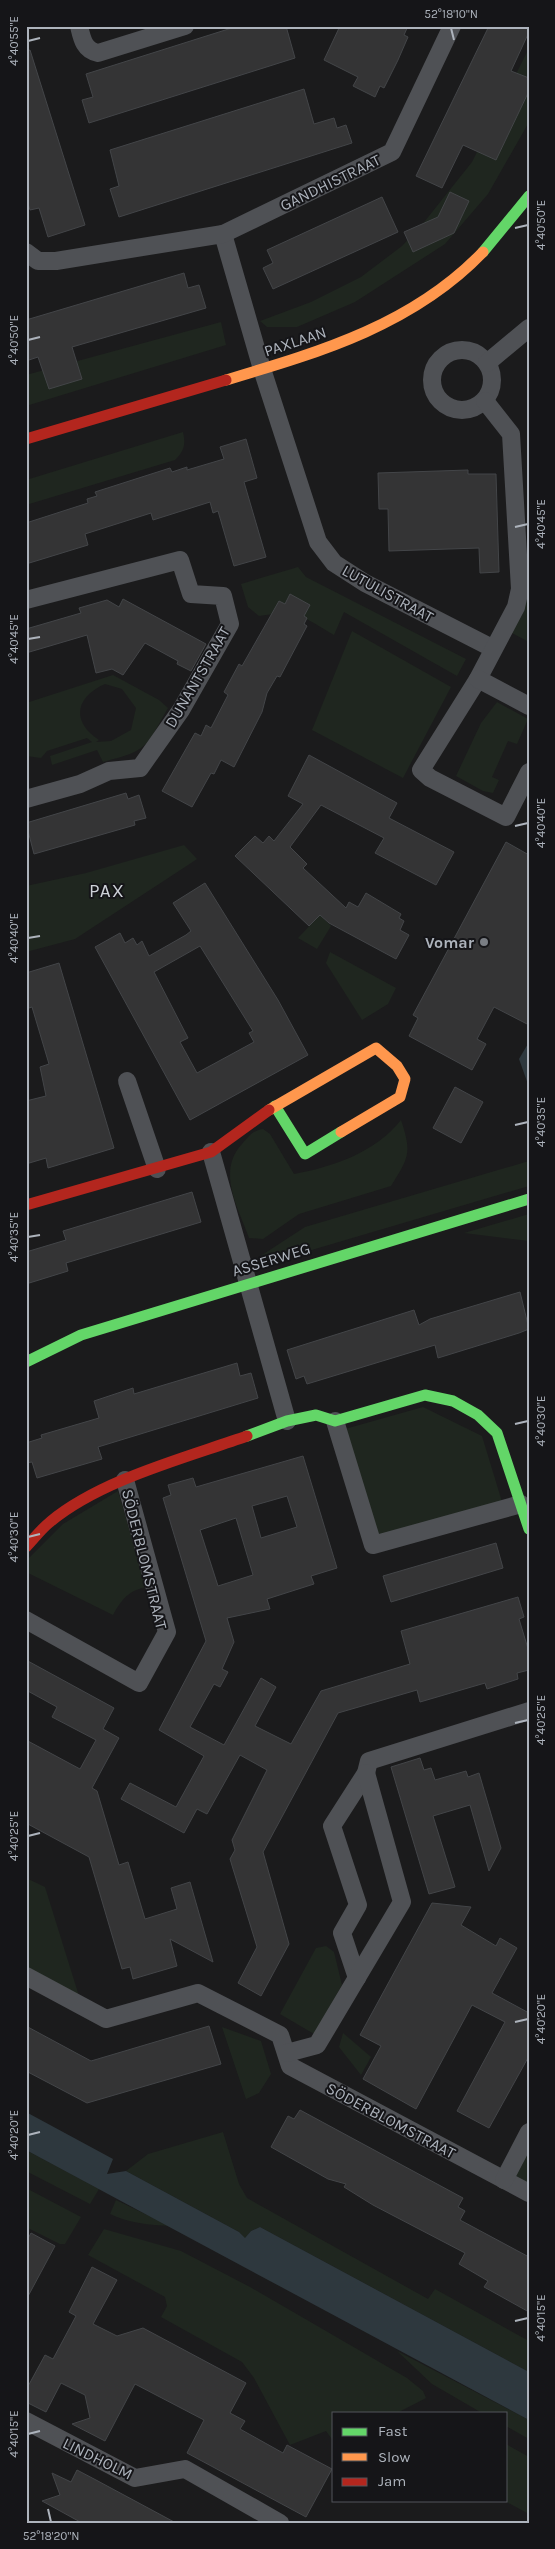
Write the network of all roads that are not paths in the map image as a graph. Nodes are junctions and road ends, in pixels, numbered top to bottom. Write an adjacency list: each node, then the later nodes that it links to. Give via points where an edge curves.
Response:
1 (78, 26): 2 (street, via 84,43 90,51 98,53)
2 (185, 26)
3 (452, 26): 5 (street, GANDHISTRAAT, via 392,152)
4 (529, 196): 9 (street, PAXLAAN, via 461,274 416,305 370,332 317,353)
5 (223, 234): 6 (street, GANDHISTRAAT, via 56,261 38,261); 9 (street)
6 (27, 256)
7 (529, 328): 8 (street)
8 (487, 363): 10 (street, via 492,382); 10 (street, via 471,352 461,350 443,358 433,374 435,393 449,407 468,410)
9 (262, 369): 11 (street, PAXLAAN); 14 (street, LUTULISTRAAT, via 308,517 318,542 334,563 365,583)
10 (485, 401): 12 (street, via 511,434)
11 (26, 439)
12 (524, 563): 14 (street, via 516,608)
13 (26, 600): 18 (street, DUNANTSTRAAT, via 180,560 191,594 223,596 230,624 181,710 140,768 109,771 80,784)
14 (492, 648): 15 (street)
15 (478, 679): 16 (street); 17 (street, via 421,770 430,778 506,817)
16 (529, 706)
17 (529, 772)
18 (26, 799)
19 (127, 1081): 22 (street)
20 (275, 1106): 20 (street, via 376,1048 397,1066 405,1079 400,1097 305,1154); 21 (street)
21 (211, 1152): 22 (street); 25 (street)
22 (157, 1170): 24 (street)
23 (529, 1199): 25 (street, ASSERWEG)
24 (26, 1205)
25 (248, 1283): 26 (street, ASSERWEG, via 81,1335); 27 (street)
26 (26, 1362)
27 (287, 1421): 28 (street, SÖDERBLOMSTRAAT, via 316,1415); 29 (street, SÖDERBLOMSTRAAT)
28 (335, 1421): 30 (street, SÖDERBLOMSTRAAT, via 425,1395 453,1401 478,1415 497,1433); 30 (street, via 373,1545)
29 (125, 1480): 32 (street, SÖDERBLOMSTRAAT, via 87,1497 50,1522); 33 (street, SÖDERBLOMSTRAAT, via 166,1632 138,1683)
30 (521, 1504): 31 (street, SÖDERBLOMSTRAAT)
31 (529, 1529)
32 (26, 1547)
33 (26, 1620)
34 (529, 1711): 35 (street, via 369,1761)
35 (366, 1773): 37 (street, via 402,1902); 37 (street, via 332,1826 358,1905 342,1933)
36 (26, 1976): 38 (street, SÖDERBLOMSTRAAT, via 106,2019 198,1993 280,2034)
37 (357, 1978): 38 (street, via 317,2045)
38 (287, 2053): 40 (street, SÖDERBLOMSTRAAT, via 290,2066)
39 (529, 2132): 40 (street)
40 (504, 2180): 41 (street, SÖDERBLOMSTRAAT)
41 (529, 2194)
42 (26, 2421): 43 (street, LINDHOLM, via 135,2478 185,2469)
43 (280, 2523)

